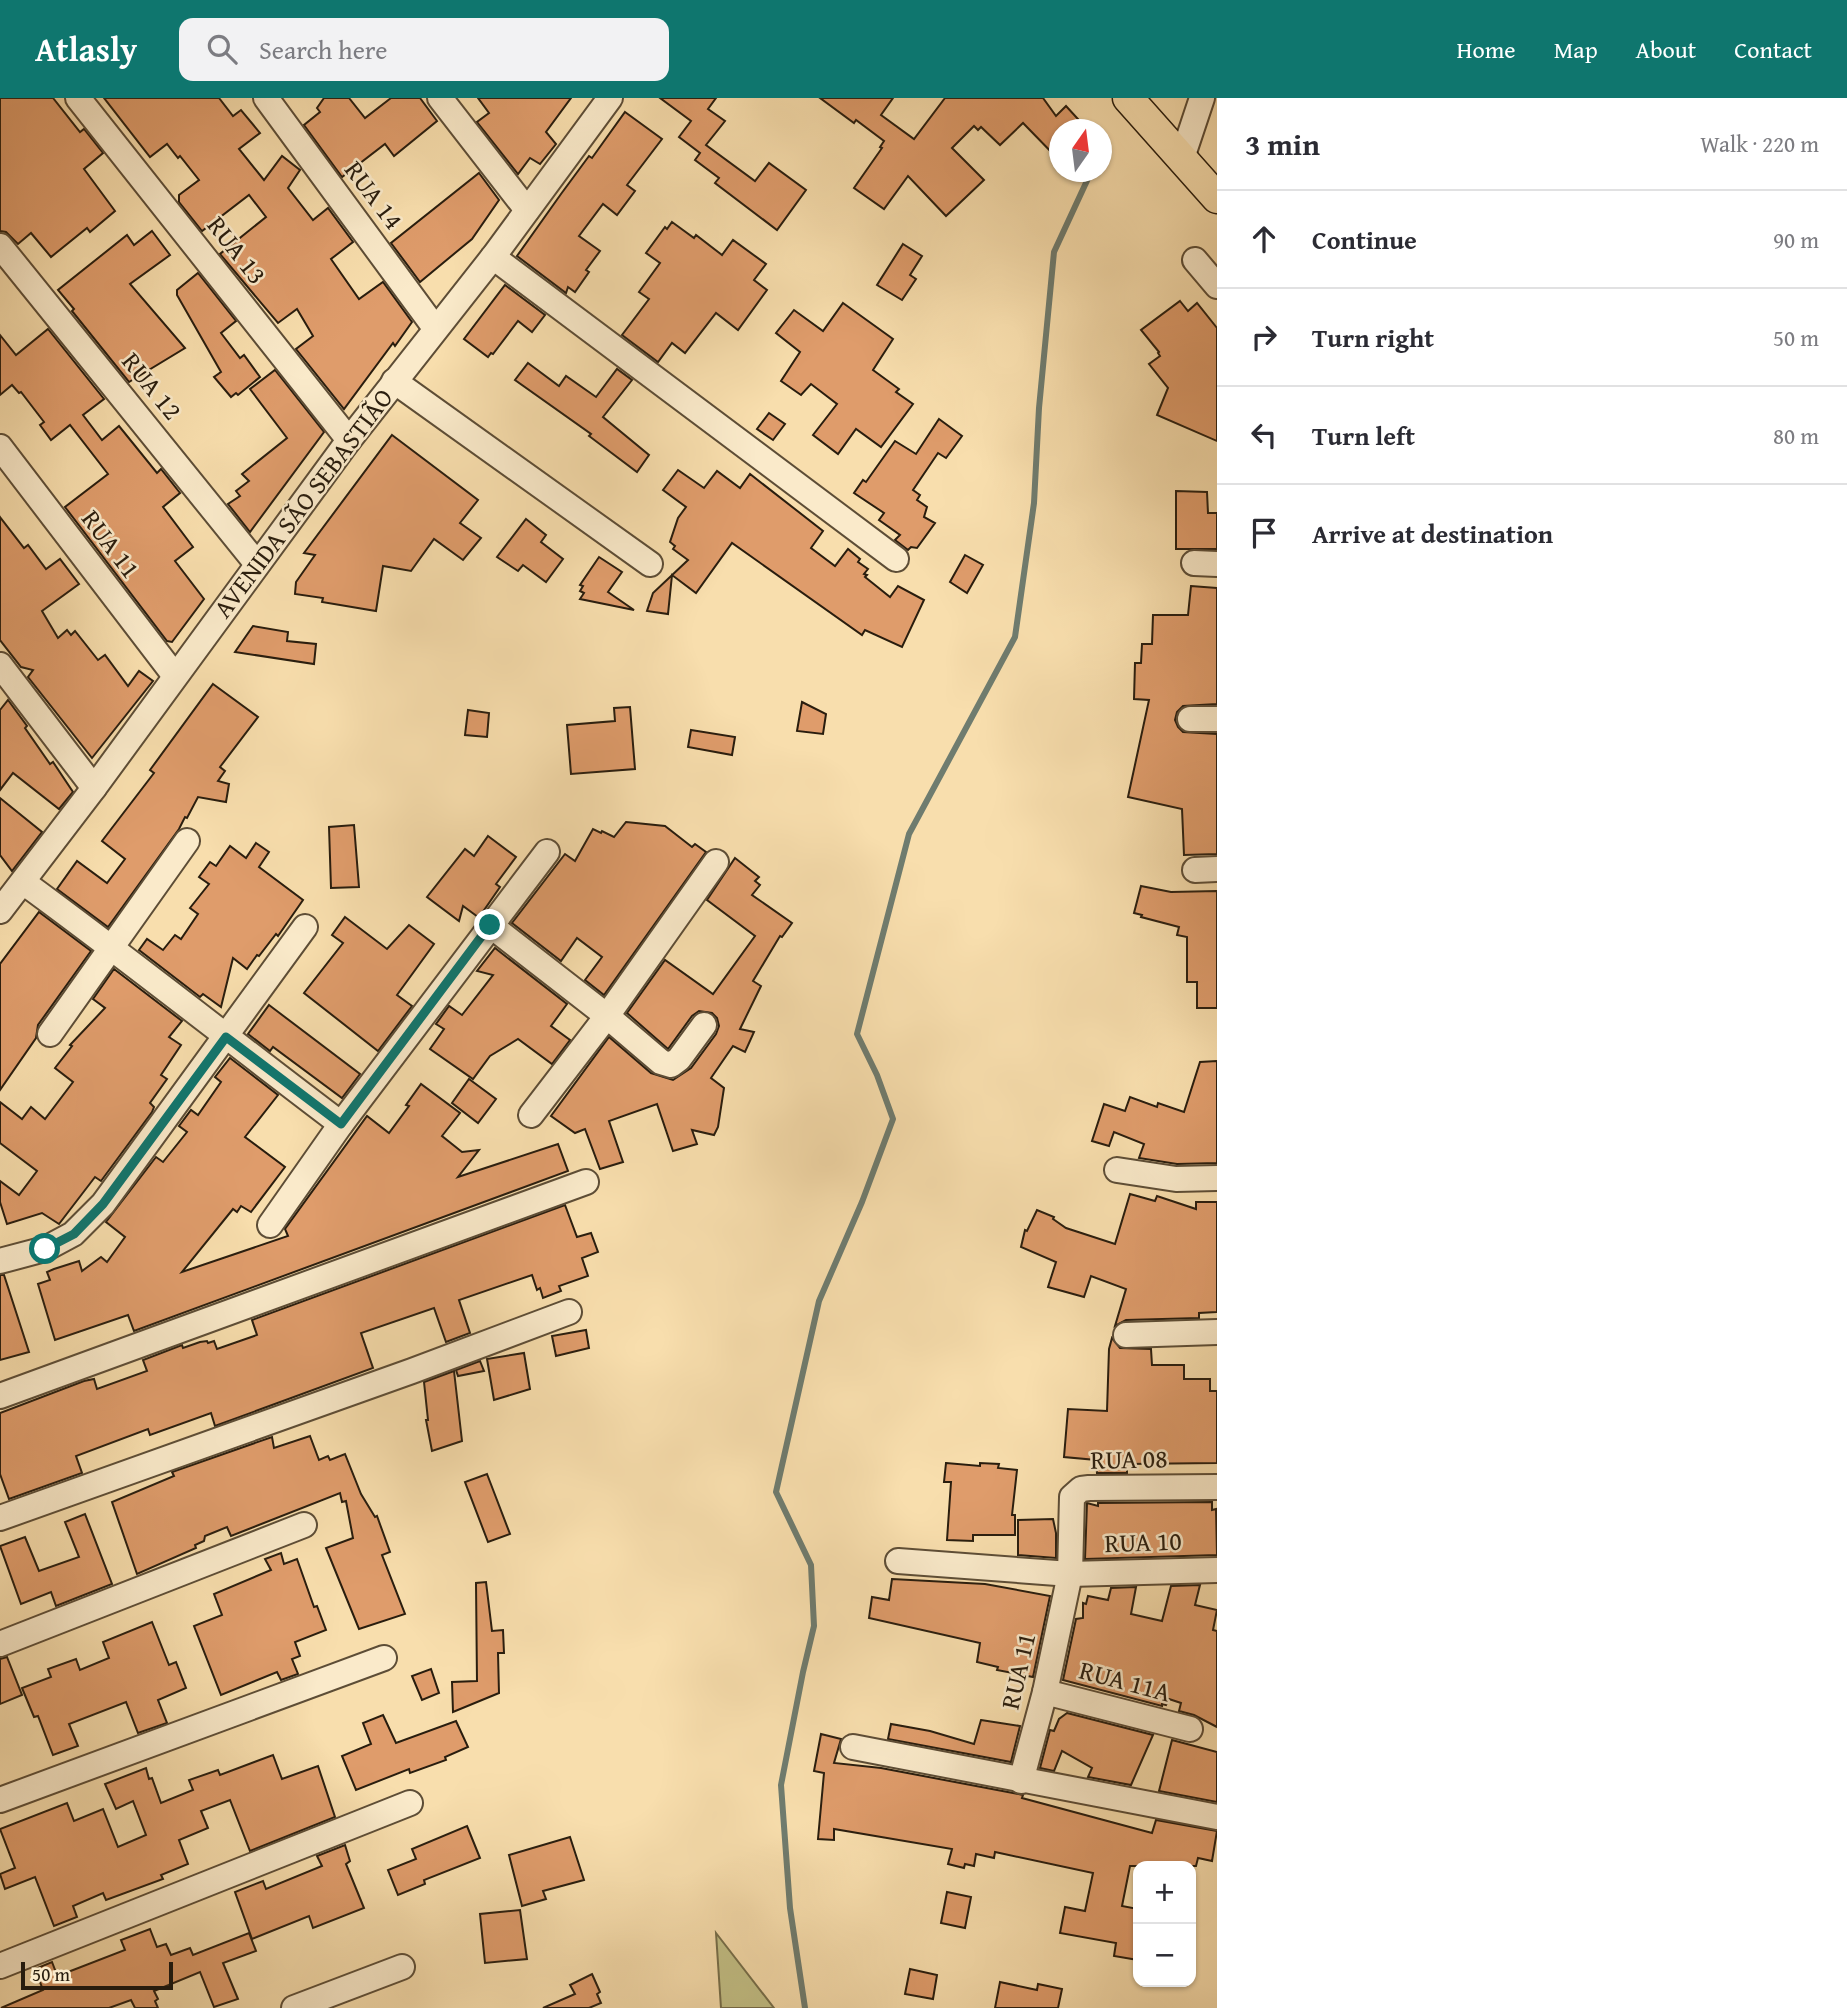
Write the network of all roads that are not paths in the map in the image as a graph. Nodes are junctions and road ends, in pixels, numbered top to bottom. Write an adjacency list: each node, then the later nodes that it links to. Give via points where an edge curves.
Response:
1 (78, 98): 16 (street, RUA 13)
2 (265, 98): 14 (street, RUA 14)
3 (440, 98): 9 (street)
4 (610, 98): 9 (street, AVENIDA SÃO SEBASTIÃO)
5 (1128, 98): 7 (main road)
6 (1202, 98): 7 (street)
7 (1182, 158): 8 (main road)
8 (1217, 198)
9 (527, 210): 11 (street, AVENIDA SÃO SEBASTIÃO)
10 (0, 246): 19 (street, RUA 12)
11 (493, 257): 14 (street, AVENIDA SÃO SEBASTIÃO); 18 (street)
12 (1195, 260): 13 (street)
13 (1217, 286)
14 (435, 328): 15 (street, AVENIDA SÃO SEBASTIÃO)
15 (394, 381): 16 (street, AVENIDA SÃO SEBASTIÃO); 20 (street)
16 (349, 440): 19 (street, AVENIDA SÃO SEBASTIÃO)
17 (0, 447): 22 (street, RUA 11)
18 (896, 559)
19 (257, 564): 22 (street, AVENIDA SÃO SEBASTIÃO)
20 (650, 564)
21 (0, 665): 25 (street)
22 (175, 677): 25 (street, AVENIDA SÃO SEBASTIÃO)
23 (1190, 719): 24 (street)
24 (1217, 719)
25 (94, 788): 29 (street, AVENIDA SÃO SEBASTIÃO)
26 (187, 841): 32 (street)
27 (547, 852): 30 (street)
28 (716, 862): 33 (street)
29 (8, 895): 32 (street)
30 (490, 925): 33 (street); 38 (street)
31 (305, 927): 36 (street)
32 (113, 947): 35 (street); 36 (street)
33 (607, 1016): 34 (street, via 661,1062 671,1065); 37 (street)
34 (704, 1024)
35 (50, 1034)
36 (226, 1037): 38 (street); 43 (street, via 103,1204 74,1234 45,1249)
37 (531, 1115)
38 (341, 1124): 42 (street)
39 (1117, 1170): 40 (street, via 1175,1179)
40 (1217, 1178)
41 (586, 1182): 47 (street)
42 (270, 1225)
43 (0, 1262)
44 (569, 1312): 49 (street)
45 (1217, 1332): 46 (street)
46 (1126, 1335)
47 (0, 1396)
48 (1217, 1487): 53 (street, RUA 08, via 1081,1489 1072,1497)
49 (0, 1518)
50 (304, 1525): 54 (street)
51 (898, 1561): 53 (street, RUA 10)
52 (1217, 1570): 53 (street, RUA 10)
53 (1070, 1574): 56 (street, RUA 11)
54 (0, 1644)
55 (384, 1658): 60 (street)
56 (1045, 1692): 57 (street, RUA 11A); 59 (street, RUA 11)
57 (1189, 1729)
58 (853, 1747): 59 (street)
59 (1021, 1781): 62 (street)
60 (0, 1800)
61 (410, 1803): 63 (street)
62 (1217, 1817)
63 (0, 1966)
64 (402, 1967): 65 (street)
65 (294, 2008)

